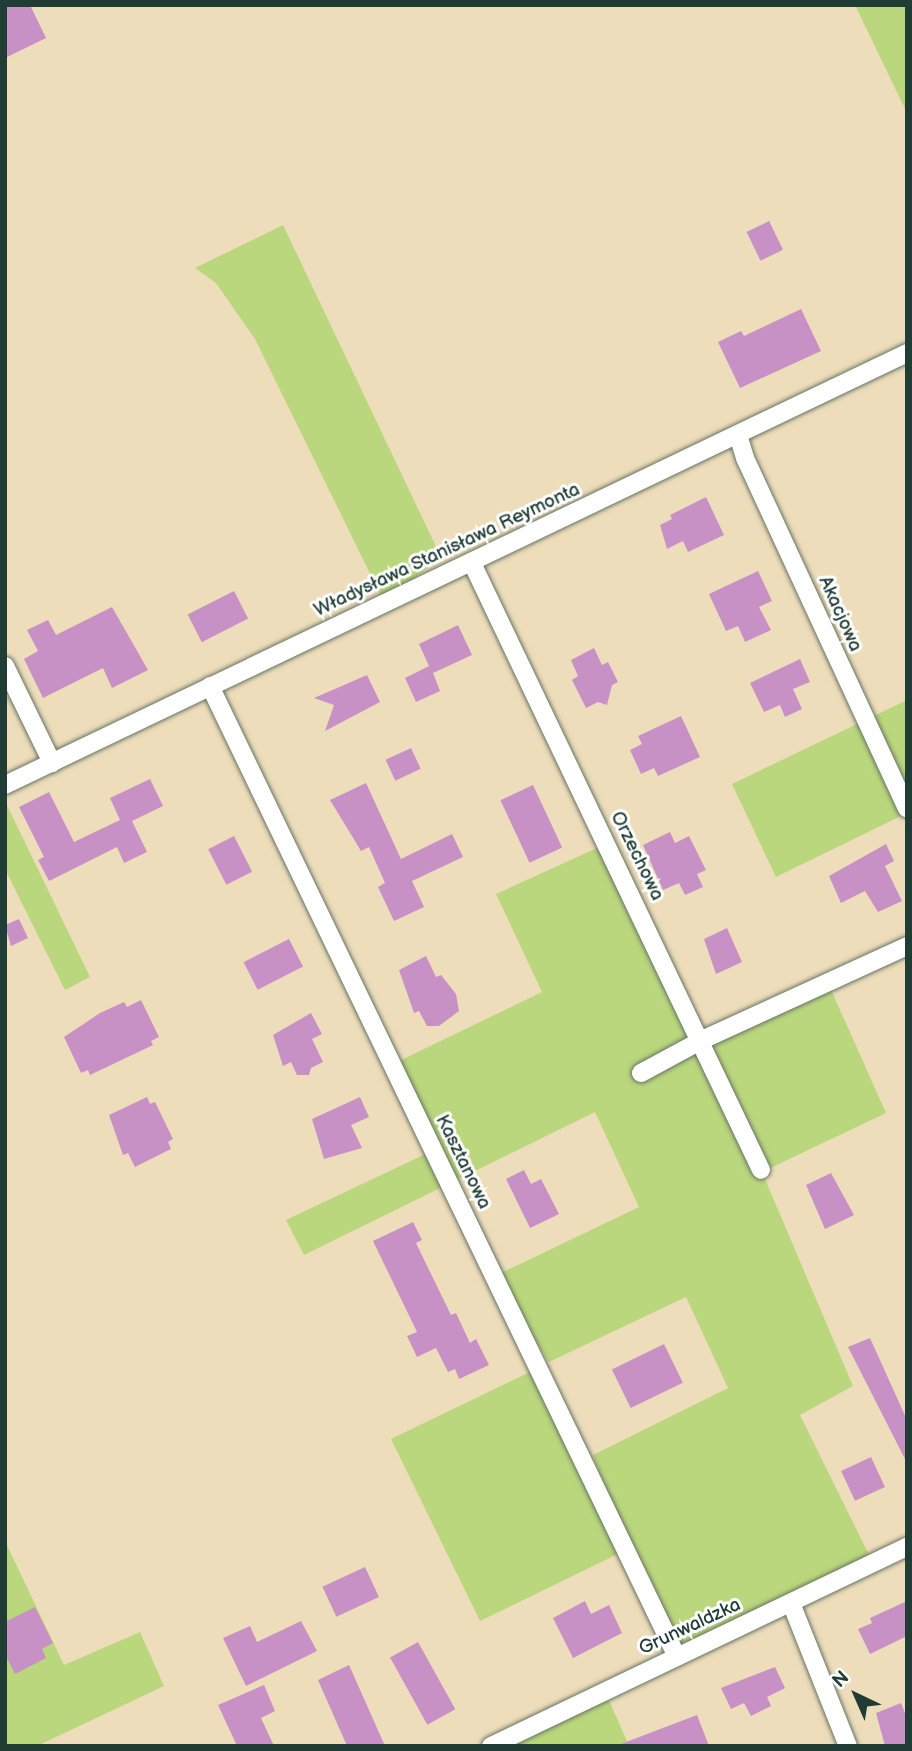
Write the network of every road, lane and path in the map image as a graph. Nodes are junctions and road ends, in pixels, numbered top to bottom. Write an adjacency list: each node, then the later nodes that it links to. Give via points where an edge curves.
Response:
1 (907, 353): 2 (street, Władysława Stanisława Reymonta)
2 (738, 435): 3 (street, Władysława Stanisława Reymonta); 8 (street, Akacjowa)
3 (472, 563): 5 (street, Władysława Stanisława Reymonta); 10 (street, Orzechowa)
4 (5, 666): 6 (street)
5 (210, 686): 6 (street, Władysława Stanisława Reymonta); 15 (street, Kasztanowa)
6 (52, 763): 7 (street, Władysława Stanisława Reymonta)
7 (5, 785)
8 (907, 808)
9 (907, 946): 10 (street)
10 (702, 1040): 11 (street); 12 (street, Orzechowa)
11 (641, 1073)
12 (761, 1170)
13 (907, 1547): 14 (street, Grunwaldzka)
14 (791, 1603): 15 (street, Grunwaldzka); 17 (street)
15 (677, 1657): 16 (street, Grunwaldzka)
16 (492, 1746)
17 (848, 1746)

